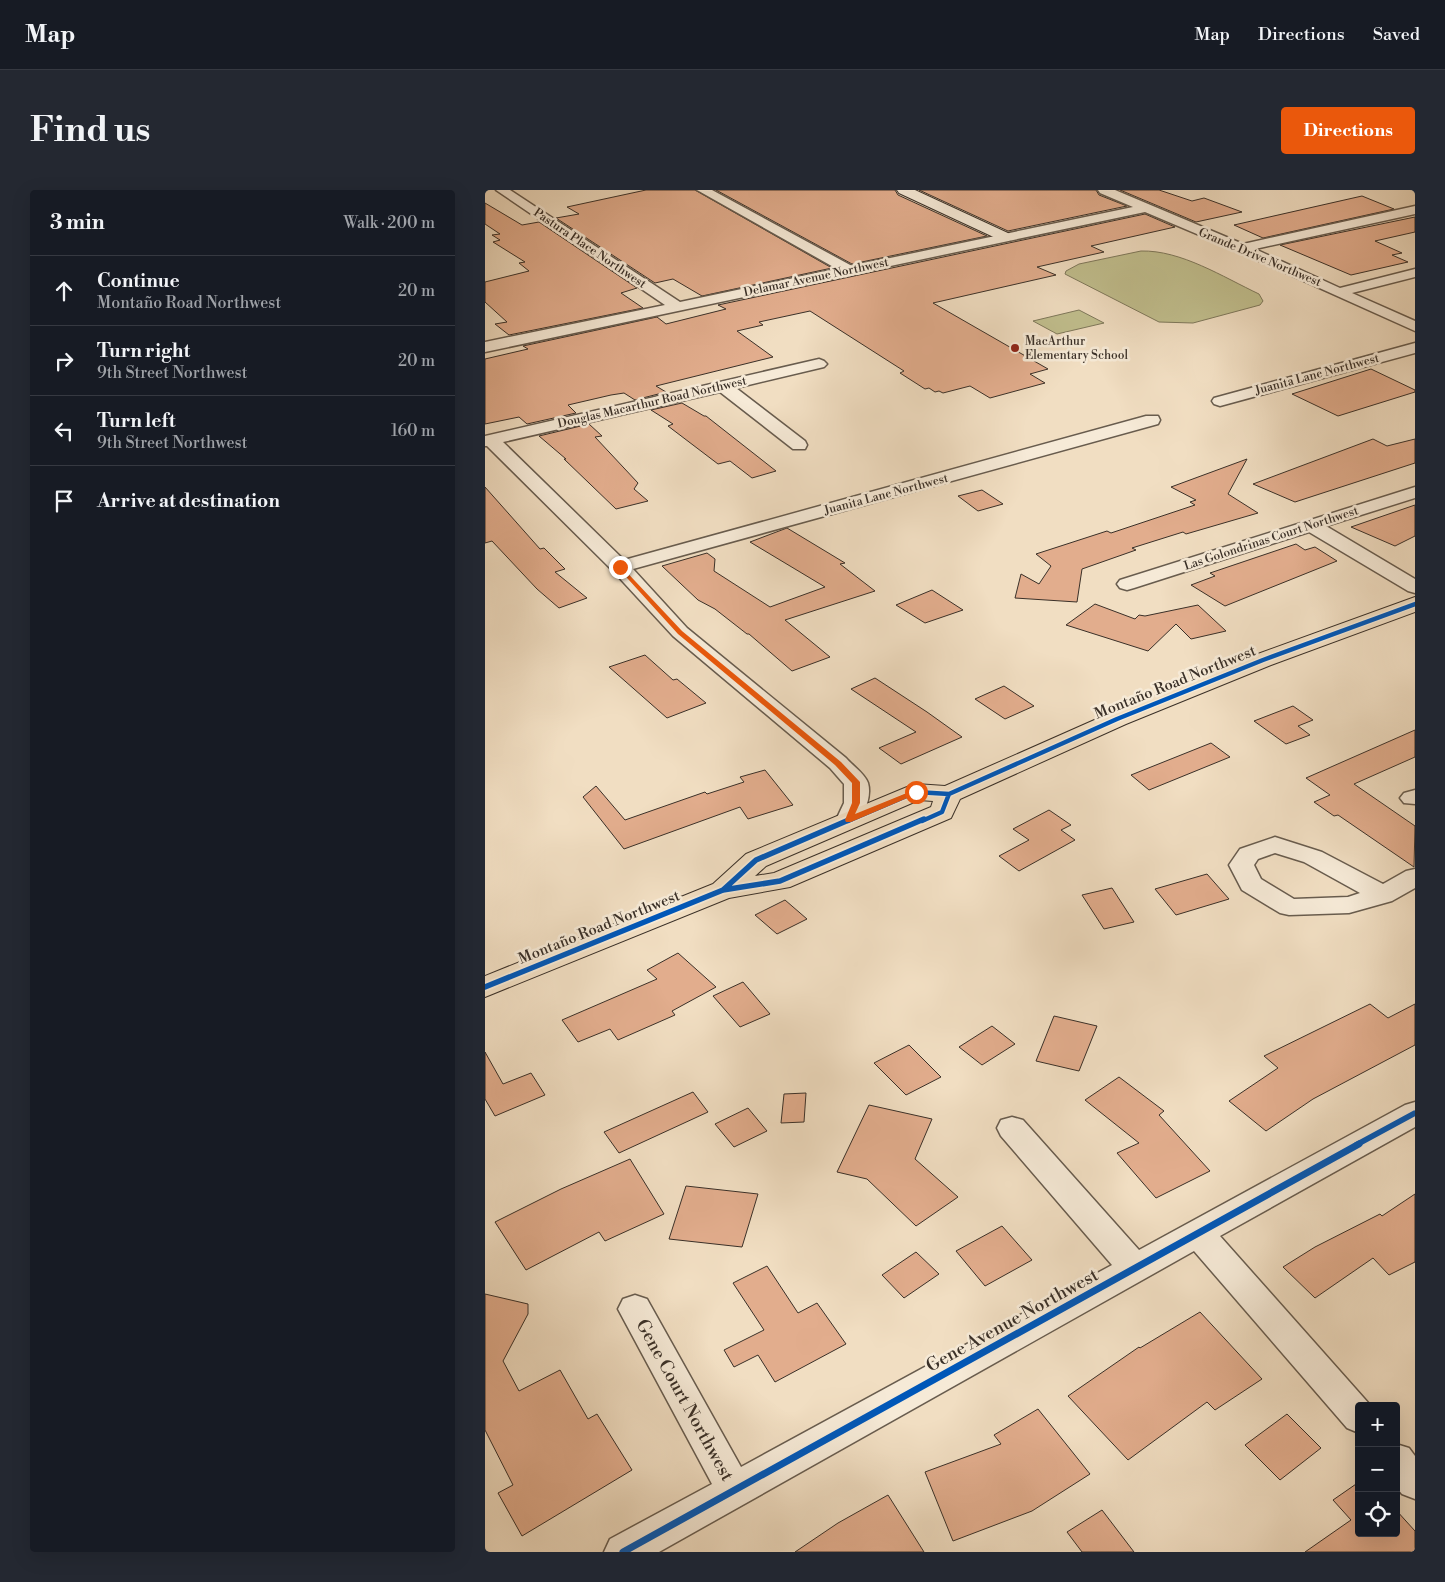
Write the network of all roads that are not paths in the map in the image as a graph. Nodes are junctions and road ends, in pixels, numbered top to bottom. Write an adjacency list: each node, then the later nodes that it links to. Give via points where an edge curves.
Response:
1 (503, 190): 12 (street, Pastura Place Northwest)
2 (703, 190): 9 (street)
3 (904, 190): 7 (street)
4 (1105, 190): 5 (street, Grande Drive Northwest)
5 (1146, 208): 7 (street, Delamar Avenue Northwest); 8 (street, Grande Drive Northwest)
6 (1415, 210): 8 (street)
7 (1005, 237): 9 (street, Delamar Avenue Northwest)
8 (1242, 248): 11 (street, Grande Drive Northwest)
9 (849, 270): 12 (street, Delamar Avenue Northwest)
10 (1415, 273): 11 (street)
11 (1340, 292): 13 (street, Grande Drive Northwest)
12 (677, 306): 14 (street, Delamar Avenue Northwest)
13 (1415, 327)
14 (487, 345)
15 (1415, 348): 18 (street, Juanita Lane Northwest)
16 (819, 364): 17 (street, Douglas Macarthur Road Northwest)
17 (723, 386): 20 (street, Douglas Macarthur Road Northwest); 21 (street)
18 (1220, 401)
19 (1152, 420): 24 (street, Juanita Lane Northwest)
20 (488, 441): 24 (street)
21 (799, 444)
22 (1415, 492): 23 (street, Las Golondrinas Court Northwest)
23 (1311, 525): 25 (street, Las Golondrinas Court Northwest); 26 (street)
24 (620, 567): 29 (street, via 680,632 838,763 856,782 856,803)
25 (1127, 584)
26 (1415, 587)
27 (1415, 604): 28 (main road, Montaño Road Northwest, via 1117,719)
28 (949, 794): 29 (main road, Montaño Road Northwest, via 916,792); 31 (main road, Montaño Road Northwest, via 943,812 780,881)
29 (849, 820): 31 (main road, Montaño Road Northwest, via 756,860)
30 (1415, 877): 32 (street)
31 (723, 890): 33 (main road, Montaño Road Northwest)
32 (1383, 895): 32 (street, via 1313,857 1275,845 1249,854 1241,865 1251,884 1289,908 1349,905)
33 (485, 987)
34 (1415, 1113): 36 (street, Gene Avenue Northwest)
35 (1012, 1128): 37 (street)
36 (1198, 1233): 37 (street, Gene Avenue Northwest); 39 (street)
37 (1134, 1267): 42 (street, Gene Avenue Northwest)
38 (635, 1309): 42 (street, Gene Court Northwest)
39 (1355, 1412)
40 (1400, 1465): 41 (street)
41 (1415, 1482)
42 (735, 1490): 43 (street, Gene Avenue Northwest)
43 (623, 1552)

